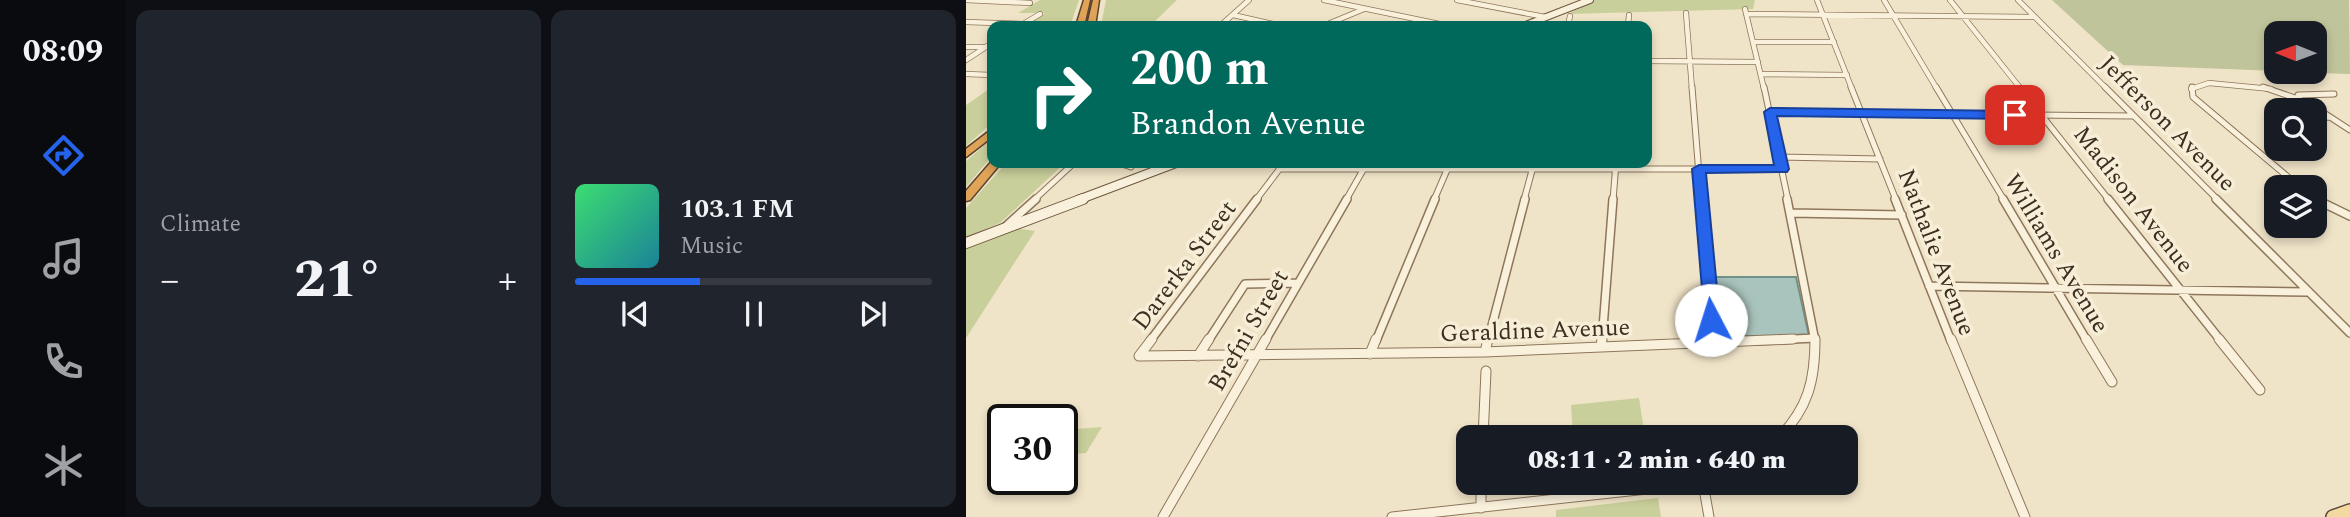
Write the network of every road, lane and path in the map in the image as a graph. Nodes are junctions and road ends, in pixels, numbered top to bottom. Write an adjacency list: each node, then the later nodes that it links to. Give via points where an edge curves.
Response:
1 (966, 0): 13 (street)
2 (1087, 0): 27 (highway)
3 (1096, 0): 28 (highway)
4 (1249, 0): 18 (street)
5 (1324, 0): 14 (street)
6 (1360, 0): 14 (street)
7 (1457, 0): 24 (street)
8 (1586, 0): 24 (main road)
9 (1817, 0): 20 (street, Nathalie Avenue)
10 (1884, 0): 22 (street, Williams Avenue)
11 (1950, 0): 23 (street, Madison Avenue)
12 (2018, 0): 25 (street, Jefferson Avenue)
13 (1030, 3)
14 (1349, 5): 15 (street)
15 (1365, 8): 31 (street); 32 (street)
16 (1686, 13): 44 (street)
17 (1040, 14): 26 (street)
18 (1233, 15): 29 (street); 30 (street)
19 (1629, 15): 35 (street)
20 (1823, 15): 22 (street); 38 (street, via 1746,12); 39 (street, Nathalie Avenue)
21 (1570, 16): 34 (street)
22 (1893, 16): 23 (street); 54 (street, Williams Avenue)
23 (1964, 16): 25 (street); 55 (street, Madison Avenue)
24 (1545, 17): 33 (main road)
25 (2035, 17): 56 (street, Jefferson Avenue)
26 (1028, 21)
27 (1081, 21)
28 (1092, 21)
29 (1226, 21)
30 (1260, 21)
31 (1335, 21)
32 (1426, 21)
33 (1535, 21)
34 (1568, 21)
35 (1628, 21)
36 (966, 22): 37 (street)
37 (987, 23)
38 (1753, 42): 39 (street); 45 (street)
39 (1834, 43): 49 (street, Nathalie Avenue)
40 (966, 47): 41 (street)
41 (985, 47): 42 (street)
42 (966, 60)
43 (1652, 61): 44 (street)
44 (1691, 61): 45 (street); 73 (street)
45 (1758, 62): 47 (street)
46 (966, 74): 48 (street)
47 (1761, 74): 49 (street); 52 (street)
48 (987, 75)
49 (1847, 75): 53 (street, Nathalie Avenue)
50 (2334, 94): 51 (street)
51 (2297, 95): 58 (street); 75 (street, via 2253,85 2191,88 2193,97)
52 (1770, 112): 53 (street); 62 (street)
53 (1863, 113): 54 (street); 63 (street, Nathalie Avenue)
54 (1952, 114): 55 (street); 85 (street, Williams Avenue)
55 (2043, 115): 56 (street); 86 (street, Madison Avenue)
56 (2134, 116): 87 (street, Jefferson Avenue)
57 (2327, 117): 58 (street)
58 (2331, 117): 59 (street)
59 (2350, 130)
60 (987, 136): 61 (highway)
61 (966, 154)
62 (1780, 158): 63 (street); 74 (street)
63 (1880, 159): 79 (street, Nathalie Avenue)
64 (1652, 167): 73 (street)
65 (992, 168): 76 (highway)
66 (1069, 168): 81 (street)
67 (1163, 168): 81 (main road)
68 (1280, 168): 95 (street, Darerka Street)
69 (1365, 168): 83 (street, Brefni Street)
70 (1448, 168): 93 (street)
71 (1532, 168): 92 (street)
72 (1616, 168): 91 (street)
73 (1699, 169): 74 (street); 90 (street)
74 (1782, 169): 78 (street)
75 (2286, 175)
76 (966, 198)
77 (2327, 205): 80 (street)
78 (1791, 213): 79 (street); 89 (street)
79 (1902, 215): 84 (street, Nathalie Avenue)
80 (2350, 216)
81 (1004, 227): 82 (main road)
82 (966, 243)
83 (1298, 283): 94 (street, Brefni Street); 96 (street, via 1245,284)
84 (1929, 286): 85 (street); 110 (street, Nathalie Avenue)
85 (2055, 288): 86 (street); 98 (street, Williams Avenue)
86 (2181, 290): 87 (street); 99 (street, Madison Avenue)
87 (2309, 292): 88 (street, Jefferson Avenue)
88 (2350, 333)
89 (1815, 338): 90 (street, Geraldine Avenue); 101 (street, via 1816,372 1805,411)
90 (1713, 342): 91 (street, Geraldine Avenue)
91 (1601, 347): 92 (street, Geraldine Avenue)
92 (1485, 352): 93 (street, Geraldine Avenue)
93 (1370, 354): 94 (street, Geraldine Avenue)
94 (1256, 355): 96 (street, Geraldine Avenue); 107 (street, Brefni Street)
95 (1139, 356): 96 (street, Geraldine Avenue)
96 (1198, 356)
97 (1486, 370): 100 (street)
98 (2112, 382)
99 (2260, 390)
100 (1483, 425)
101 (1792, 425)
102 (1481, 495): 105 (street)
103 (1595, 495): 105 (street)
104 (1704, 495): 109 (street)
105 (1480, 508): 108 (street)
106 (2350, 511): 111 (main road)
107 (1163, 517)
108 (1392, 517)
109 (1709, 517)
110 (2025, 517)
111 (2333, 517)

